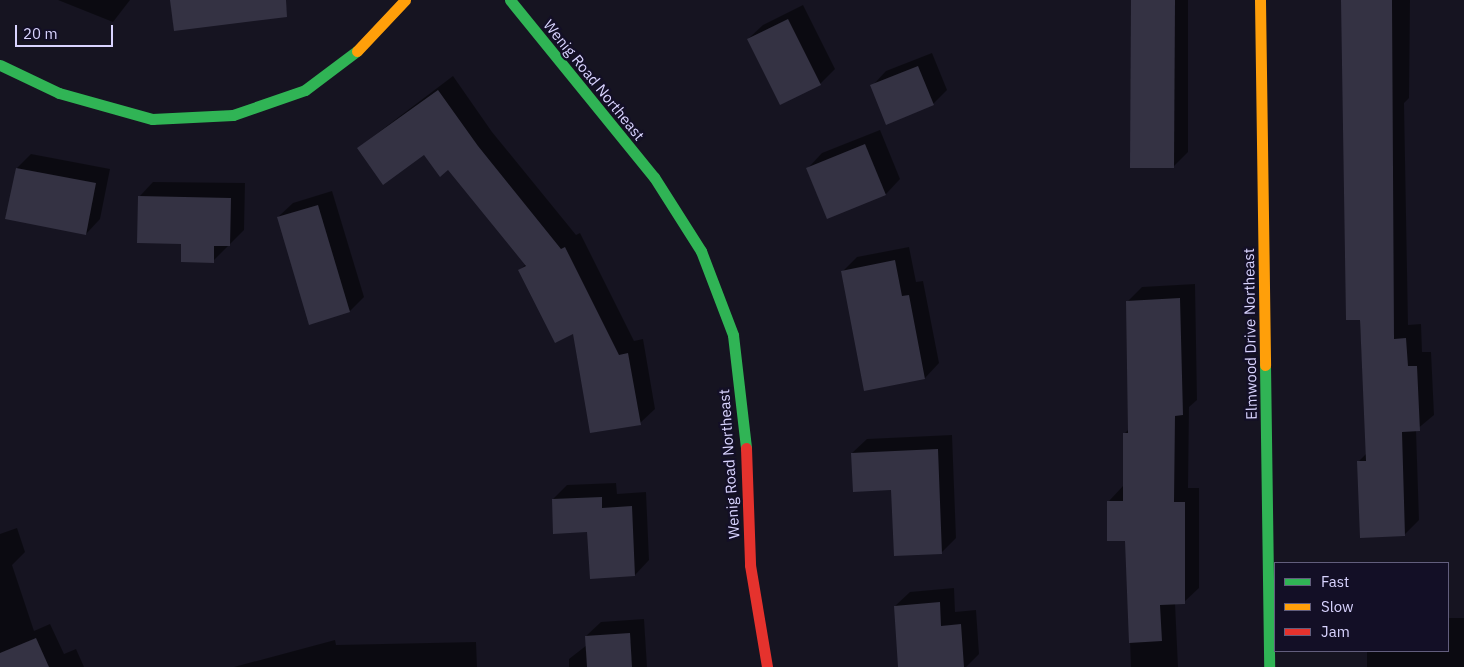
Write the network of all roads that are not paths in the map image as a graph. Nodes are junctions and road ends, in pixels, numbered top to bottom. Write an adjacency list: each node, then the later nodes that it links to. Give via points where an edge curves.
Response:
1 (405, 0): 4 (street, via 372,40 305,90 233,115 152,119 59,94)
2 (510, 0): 5 (street, Wenig Road Northeast, via 654,178 701,251 730,325 745,426 750,565)
3 (1260, 0): 6 (street, Elmwood Drive Northeast)
4 (0, 65)
5 (767, 667)
6 (1269, 667)

